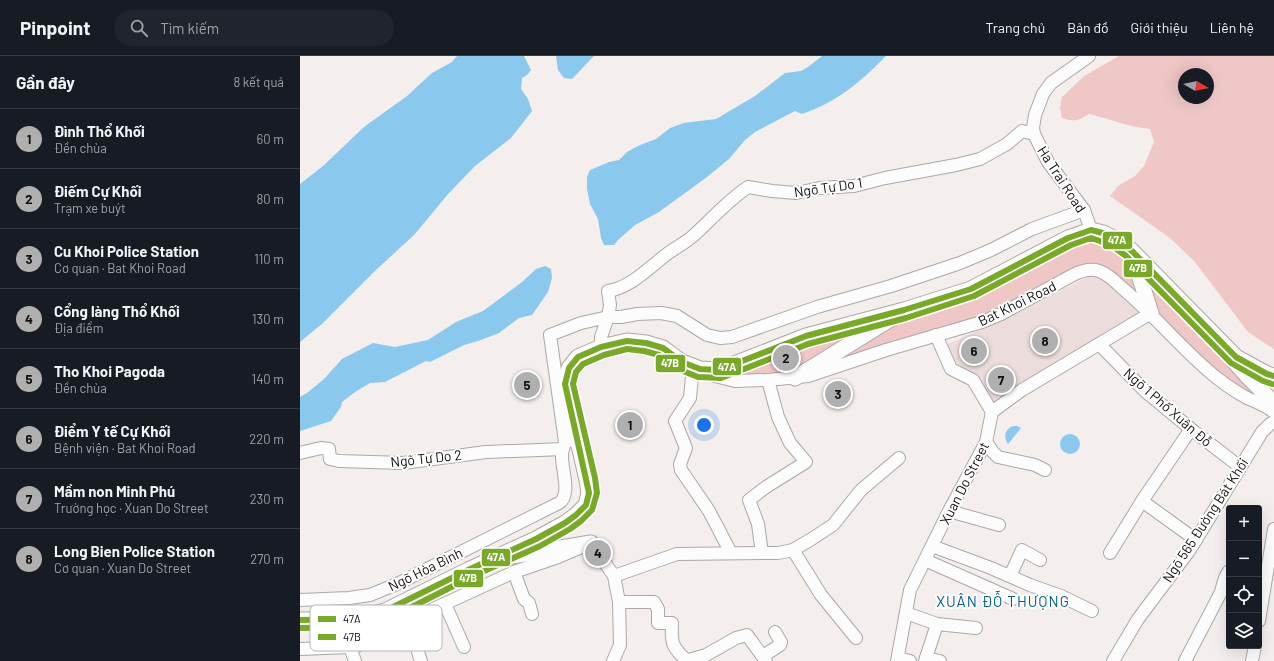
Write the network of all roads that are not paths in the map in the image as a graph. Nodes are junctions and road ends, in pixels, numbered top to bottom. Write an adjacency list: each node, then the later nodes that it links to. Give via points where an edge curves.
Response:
1 (1089, 56): 2 (street, Ha Trai Road, via 1051,84 1043,94 1035,115)
2 (1034, 134): 3 (street, Ha Trai Road, via 1048,162); 8 (street, Ngõ Tự Do 1, via 1022,131 1007,144 980,159 854,186 820,188 796,193 748,188 736,195 692,237 648,270 616,290 608,291)
3 (1084, 210): 4 (street, Ha Trai Road); 8 (street, via 1032,229 960,263 817,307 732,337 707,335 677,316 661,313)
4 (1091, 230): 5 (main road, via 1103,233); 6 (main road, via 1068,238 971,289)
5 (1132, 250): 7 (main road); 9 (main road)
6 (904, 310): 13 (main road, via 806,336 719,370); 15 (main road)
7 (1151, 313): 10 (street, Bat Khoi Road, via 1107,275 1098,270 1085,270 1001,314); 11 (street); 19 (street, Bat Khoi Road, via 1216,377 1230,388)
8 (608, 317): 12 (street, Ngõ Tự Do 1, via 601,337); 23 (street, via 550,334)
9 (1214, 334): 14 (main road, via 1236,357); 17 (main road, via 1237,366)
10 (936, 335): 15 (street, Bat Khoi Road, via 819,373); 18 (street, via 951,369 973,380)
11 (1099, 344): 18 (street, via 1022,390); 21 (street, Ngõ 1 Phố Xuân Đỗ, via 1145,391)
12 (602, 347): 13 (main road, via 627,341 646,342); 23 (main road, via 578,357 569,368 565,384)
13 (693, 366): 16 (street, Bat Khoi Road, via 728,380); 36 (street, via 690,398 675,421 686,448 680,464 681,470 709,511)
14 (1274, 376)
15 (795, 378): 16 (street, Bat Khoi Road)
16 (768, 380): 37 (street, via 778,417 790,443 806,462 749,500 758,524)
17 (1274, 403)
18 (992, 412): 22 (street, Xuan Do Street)
19 (1274, 412)
20 (1274, 422): 26 (street, Ngõ 565 Đường Bát Khối, via 1262,432)
21 (1191, 428): 26 (street, Ngõ 1 Phố Xuân Đỗ); 28 (street)
22 (986, 442): 27 (street, via 998,457 1035,465); 29 (street, Xuan Do Street)
23 (568, 443): 24 (street, Ngõ Tự Do 2, via 403,463 339,461 330,459 329,449 322,448); 39 (main road, via 588,480 589,493 586,505 565,523); 48 (street, Ngõ Hòa Bình, via 562,461 565,486 563,501 370,595)
24 (300, 453)
25 (899, 458): 35 (street, via 861,490 833,525)
26 (1240, 467): 32 (street, Ngõ 565 Đường Bát Khối)
27 (1045, 470)
28 (1142, 501): 32 (street); 38 (street)
29 (949, 511): 30 (street); 34 (street, Xuan Do Street)
30 (998, 525)
31 (1274, 529): 46 (street)
32 (1196, 540): 78 (street, Ngõ 565 Đường Bát Khối, via 1138,619)
33 (591, 543): 39 (main road); 42 (street); 44 (street)
34 (932, 546): 40 (street, Xuan Do Street); 45 (street)
35 (793, 550): 37 (street); 62 (street, via 821,595)
36 (731, 553): 37 (street); 44 (street, via 677,554)
37 (762, 553)
38 (1110, 553)
39 (494, 558): 51 (main road)
40 (925, 560): 47 (street); 54 (street, Xuan Do Street, via 910,590)
41 (1040, 560): 45 (street, via 1022,550)
42 (514, 572): 50 (street); 56 (street)
43 (1226, 575): 79 (street, via 1224,586)
44 (614, 576): 49 (street)
45 (1010, 576): 53 (street)
46 (1263, 576): 55 (street)
47 (1013, 599)
48 (300, 600)
49 (619, 602): 74 (street, via 620,645); 75 (street, via 654,602 658,609 658,623 672,623 674,649)
50 (445, 604): 52 (street); 63 (street)
51 (397, 605)
52 (442, 605)
53 (1092, 610)
54 (906, 613): 59 (street); 70 (street, Xuan Do Street)
55 (1260, 613)
56 (532, 614)
57 (300, 620): 58 (main road)
58 (310, 620)
59 (937, 624): 60 (street); 71 (street)
60 (976, 628)
61 (776, 632): 69 (street, via 780,645)
62 (856, 638)
63 (464, 647)
64 (310, 648): 65 (street)
65 (300, 649)
66 (1254, 649): 80 (street)
67 (354, 651): 72 (street)
68 (418, 651): 73 (street)
69 (765, 659): 75 (street, via 747,635 736,638 706,655)
70 (897, 659): 76 (street)
71 (926, 659): 77 (street)
72 (355, 661)
73 (421, 661)
74 (613, 661)
75 (685, 661)
76 (910, 661)
77 (940, 661)
78 (1113, 661)
79 (1184, 661)
80 (1252, 661)

